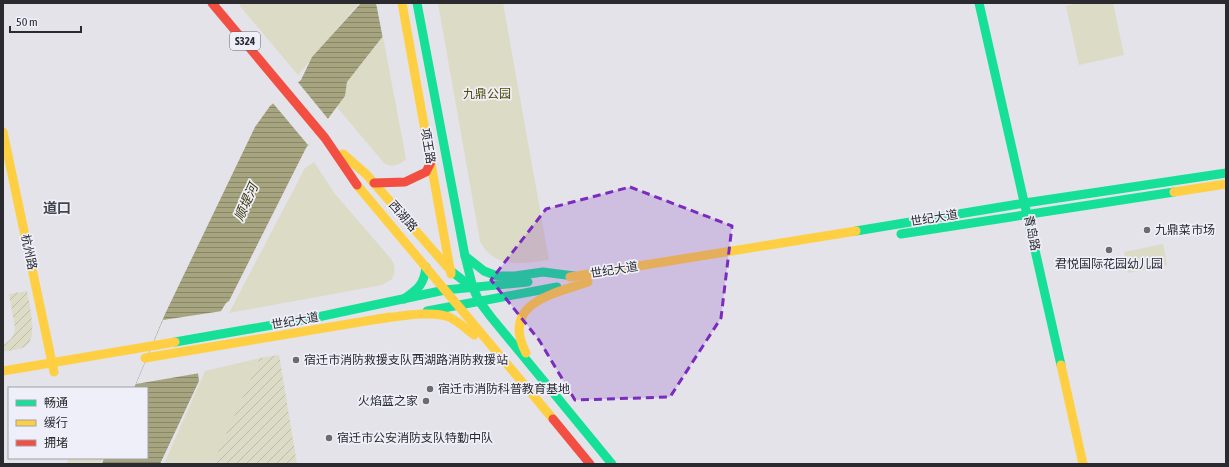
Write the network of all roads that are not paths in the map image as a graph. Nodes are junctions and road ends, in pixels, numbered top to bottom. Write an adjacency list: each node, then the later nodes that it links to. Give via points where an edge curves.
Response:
1 (212, 3): 6 (street, S324)
2 (402, 3): 7 (street, 项王路)
3 (979, 3): 11 (street, 青岛路)
4 (417, 5): 15 (street, 项王路)
5 (3, 132): 27 (street, 杭州路)
6 (325, 138): 9 (street, 西湖路); 16 (street, 西湖路, via 357,185)
7 (431, 162): 9 (street, via 426,172 405,182); 17 (street, 项王路)
8 (1226, 172): 11 (street, 世纪大道)
9 (374, 183): 17 (street, 西湖路)
10 (1226, 184): 12 (street, 世纪大道)
11 (1026, 203): 12 (street, 青岛路); 18 (street, 世纪大道)
12 (1028, 215): 13 (street, 世纪大道); 33 (street, 青岛路)
13 (894, 235)
14 (839, 243): 19 (street, 世纪大道)
15 (465, 256): 18 (street, via 484,271 497,276 543,272); 20 (street, 项王路)
16 (426, 267): 21 (street, 西湖路); 22 (street, via 424,282)
17 (451, 271): 20 (street, 西湖路); 21 (street, 项王路)
18 (574, 276): 20 (street, 世纪大道)
19 (588, 282): 23 (street, 世纪大道); 29 (street, via 539,299 520,318 519,338 525,351)
20 (473, 288): 21 (street, 世纪大道); 23 (street, 西湖路)
21 (450, 290): 22 (street, 世纪大道); 24 (street, 西湖路)
22 (404, 299): 27 (street, 世纪大道, via 313,318 146,347)
23 (479, 301): 24 (street, 世纪大道); 29 (street, 西湖路)
24 (458, 306): 25 (street, 世纪大道); 30 (street, 西湖路)
25 (378, 319): 26 (street, 世纪大道); 30 (street, via 430,315 454,320 465,327)
26 (141, 358)
27 (53, 370): 28 (street, 世纪大道)
28 (3, 371)
29 (558, 399): 32 (street, 西湖路)
30 (540, 404): 31 (street, 西湖路)
31 (590, 464)
32 (612, 464)
33 (1083, 464)

